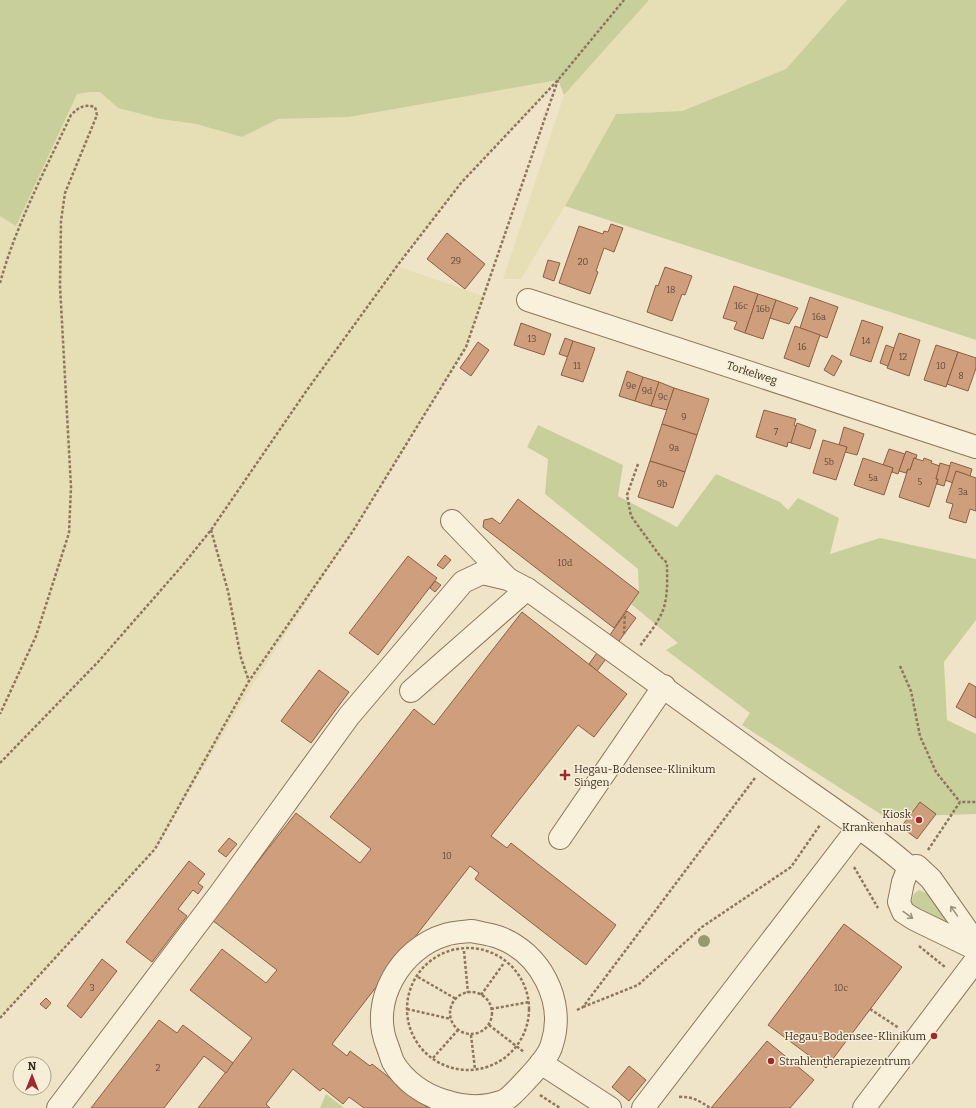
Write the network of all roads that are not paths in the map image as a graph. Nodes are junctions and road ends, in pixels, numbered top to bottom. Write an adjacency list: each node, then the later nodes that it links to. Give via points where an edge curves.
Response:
1 (528, 300): 2 (street, Torkelweg)
2 (976, 447)
3 (452, 521): 4 (street)
4 (508, 579): 5 (street); 16 (street, via 482,573 463,582 447,600 349,716 219,895)
5 (527, 589): 6 (street); 7 (street)
6 (664, 686): 8 (street, via 767,762 826,816); 9 (street)
7 (411, 691)
8 (858, 828): 10 (street); 15 (street)
9 (560, 838)
10 (913, 867): 11 (street, one-way to 10, via 931,879); 12 (street, one-way to 12, via 903,882 899,902 903,912)
11 (976, 943)
12 (976, 949)
13 (976, 960): 18 (street)
14 (541, 1063): 14 (street, via 503,1102 484,1106 456,1105 432,1097 410,1082 394,1062 384,1038 382,1012 388,987 401,964 421,946 445,935 472,931 498,936 522,949 540,968 552,992 556,1019 552,1045); 17 (street)
15 (649, 1100)
16 (58, 1108)
17 (610, 1108)
18 (864, 1108)

